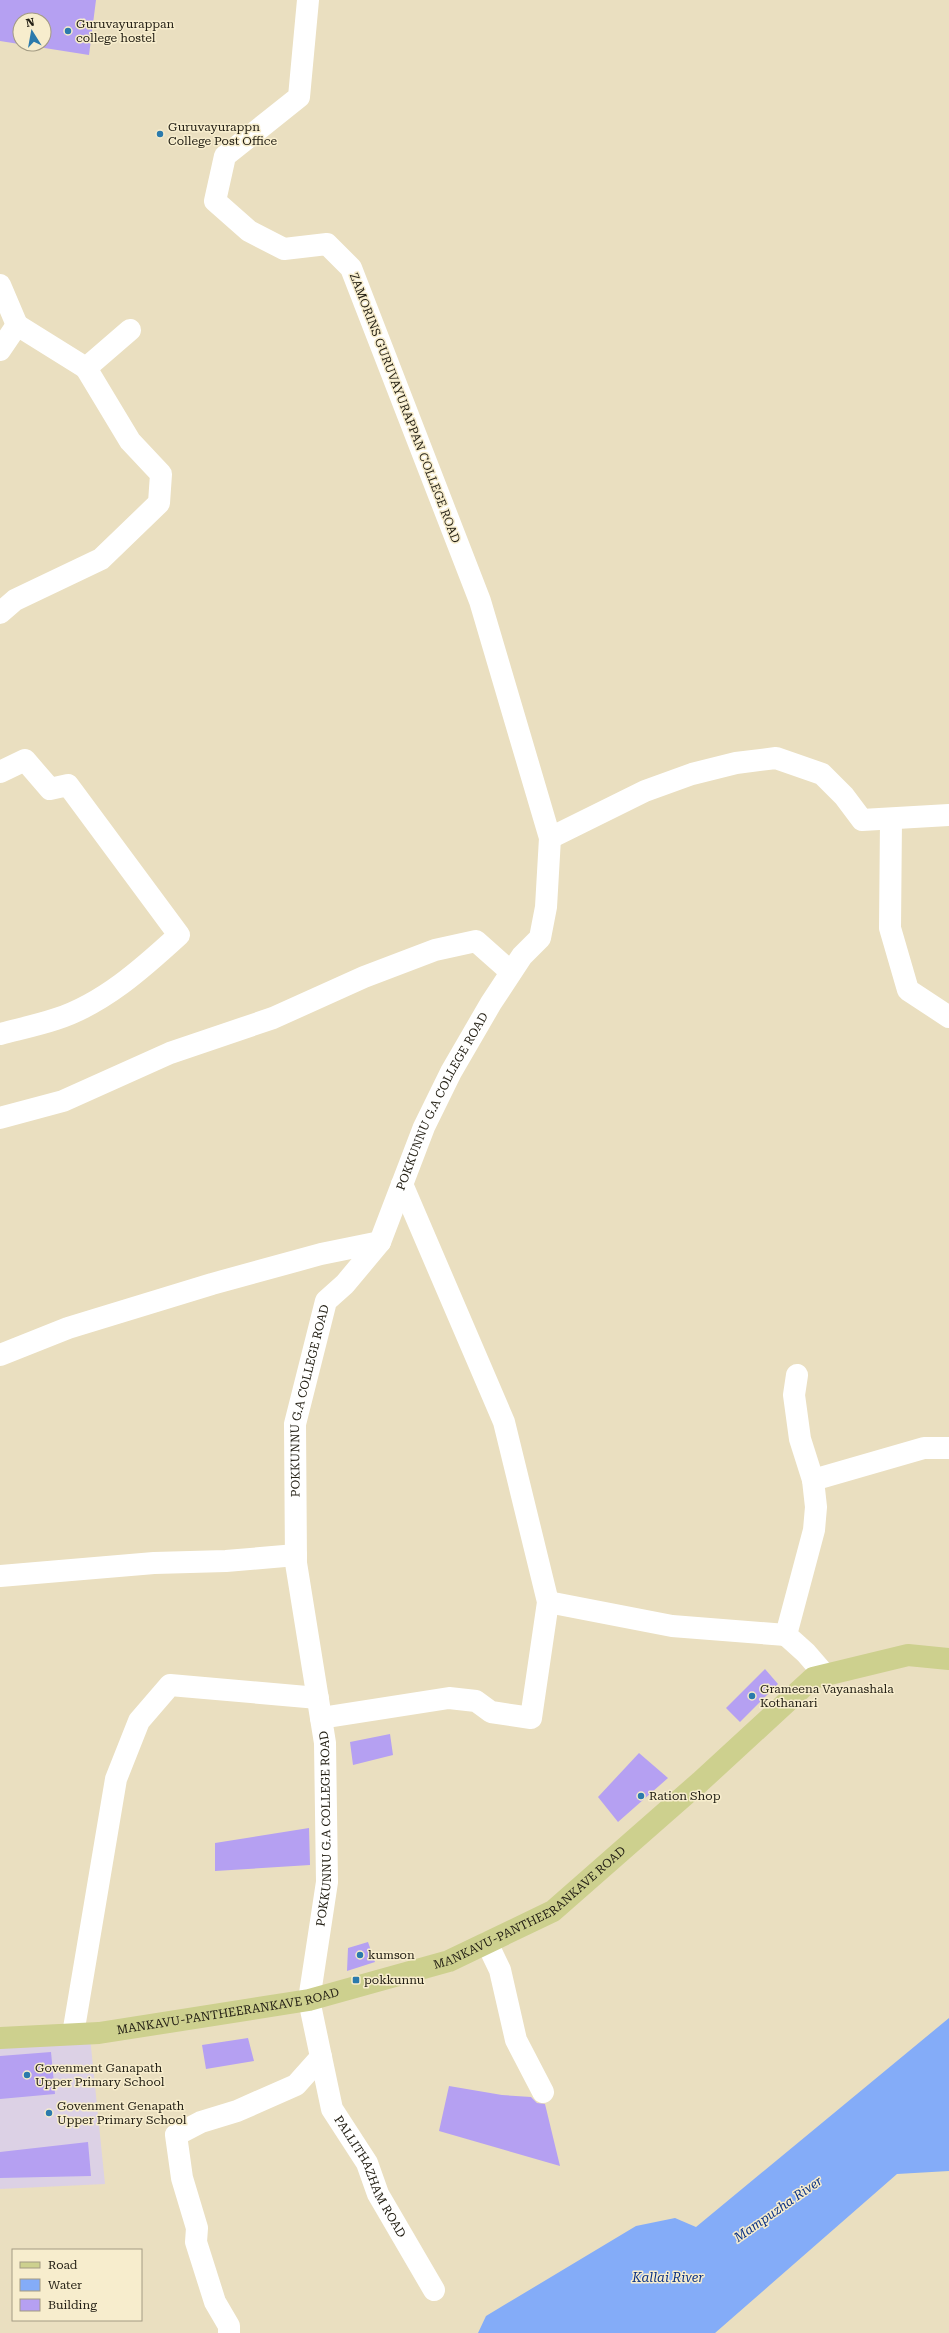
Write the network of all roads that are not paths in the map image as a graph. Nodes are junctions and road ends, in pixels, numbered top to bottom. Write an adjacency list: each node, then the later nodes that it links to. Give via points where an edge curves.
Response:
1 (308, 0): 11 (street, ZAMORINS GURUVAYURAPPAN COLLEGE ROAD, via 299,97 225,156 214,201 249,230 284,249 327,244 351,268 480,601)
2 (0, 285): 3 (street)
3 (17, 326): 5 (street); 6 (street)
4 (130, 330): 6 (street)
5 (0, 350)
6 (86, 368): 7 (street, via 130,442 160,474 159,503 101,559 15,600)
7 (0, 613)
8 (0, 772): 14 (street, via 25,760 50,789 68,785 179,935 141,970 89,1004 57,1019)
9 (949, 815): 10 (street)
10 (891, 819): 11 (street, via 862,820 844,796 822,774 776,758 736,762 692,774 646,791); 13 (street, via 890,928 908,990)
11 (550, 838): 12 (street, POKKUNNU G.A COLLEGE ROAD, via 546,907 540,938 522,956)
12 (512, 972): 15 (street, via 476,941 435,950 364,977 272,1018 170,1054 63,1101); 16 (street, POKKUNNU G.A COLLEGE ROAD, via 451,1072 424,1126)
13 (949, 1017)
14 (0, 1034)
15 (0, 1118)
16 (402, 1184): 17 (street, POKKUNNU G.A COLLEGE ROAD); 24 (street, via 504,1422)
17 (380, 1242): 18 (street, via 321,1254 212,1284 68,1328); 22 (street, POKKUNNU G.A COLLEGE ROAD, via 345,1284 326,1300 295,1424)
18 (0, 1355)
19 (796, 1375): 21 (street, via 794,1395 800,1440)
20 (949, 1448): 21 (street, via 924,1448)
21 (813, 1480): 25 (street, via 816,1507 814,1530)
22 (296, 1554): 23 (street); 28 (street, POKKUNNU G.A COLLEGE ROAD)
23 (0, 1576)
24 (548, 1602): 25 (street, via 672,1626); 28 (street, via 532,1718 491,1712 476,1701 449,1698)
25 (786, 1635): 27 (street)
26 (949, 1659): 27 (main road, MANKAVU-PANTHEERANKAVE ROAD, via 908,1655)
27 (825, 1675): 29 (main road, MANKAVU-PANTHEERANKAVE ROAD, via 813,1678 694,1788 553,1911)
28 (319, 1708): 30 (street, POKKUNNU G.A COLLEGE ROAD, via 325,1743 327,1882); 31 (street, via 170,1685 139,1722 116,1779)
29 (487, 1943): 30 (main road, MANKAVU-PANTHEERANKAVE ROAD, via 449,1961); 34 (street, via 500,1970 516,2040)
30 (309, 2000): 31 (main road, MANKAVU-PANTHEERANKAVE ROAD, via 99,2033); 33 (street, PALLITHAZHAM ROAD)
31 (73, 2034): 32 (main road, MANKAVU-PANTHEERANKAVE ROAD)
32 (0, 2038)
33 (321, 2057): 35 (street, PALLITHAZHAM ROAD, via 332,2109 367,2163 378,2194); 36 (street, via 296,2085 237,2111 201,2122 176,2135 182,2178 197,2228 196,2242 215,2302 229,2326)
34 (543, 2092)
35 (434, 2290)
36 (229, 2333)

